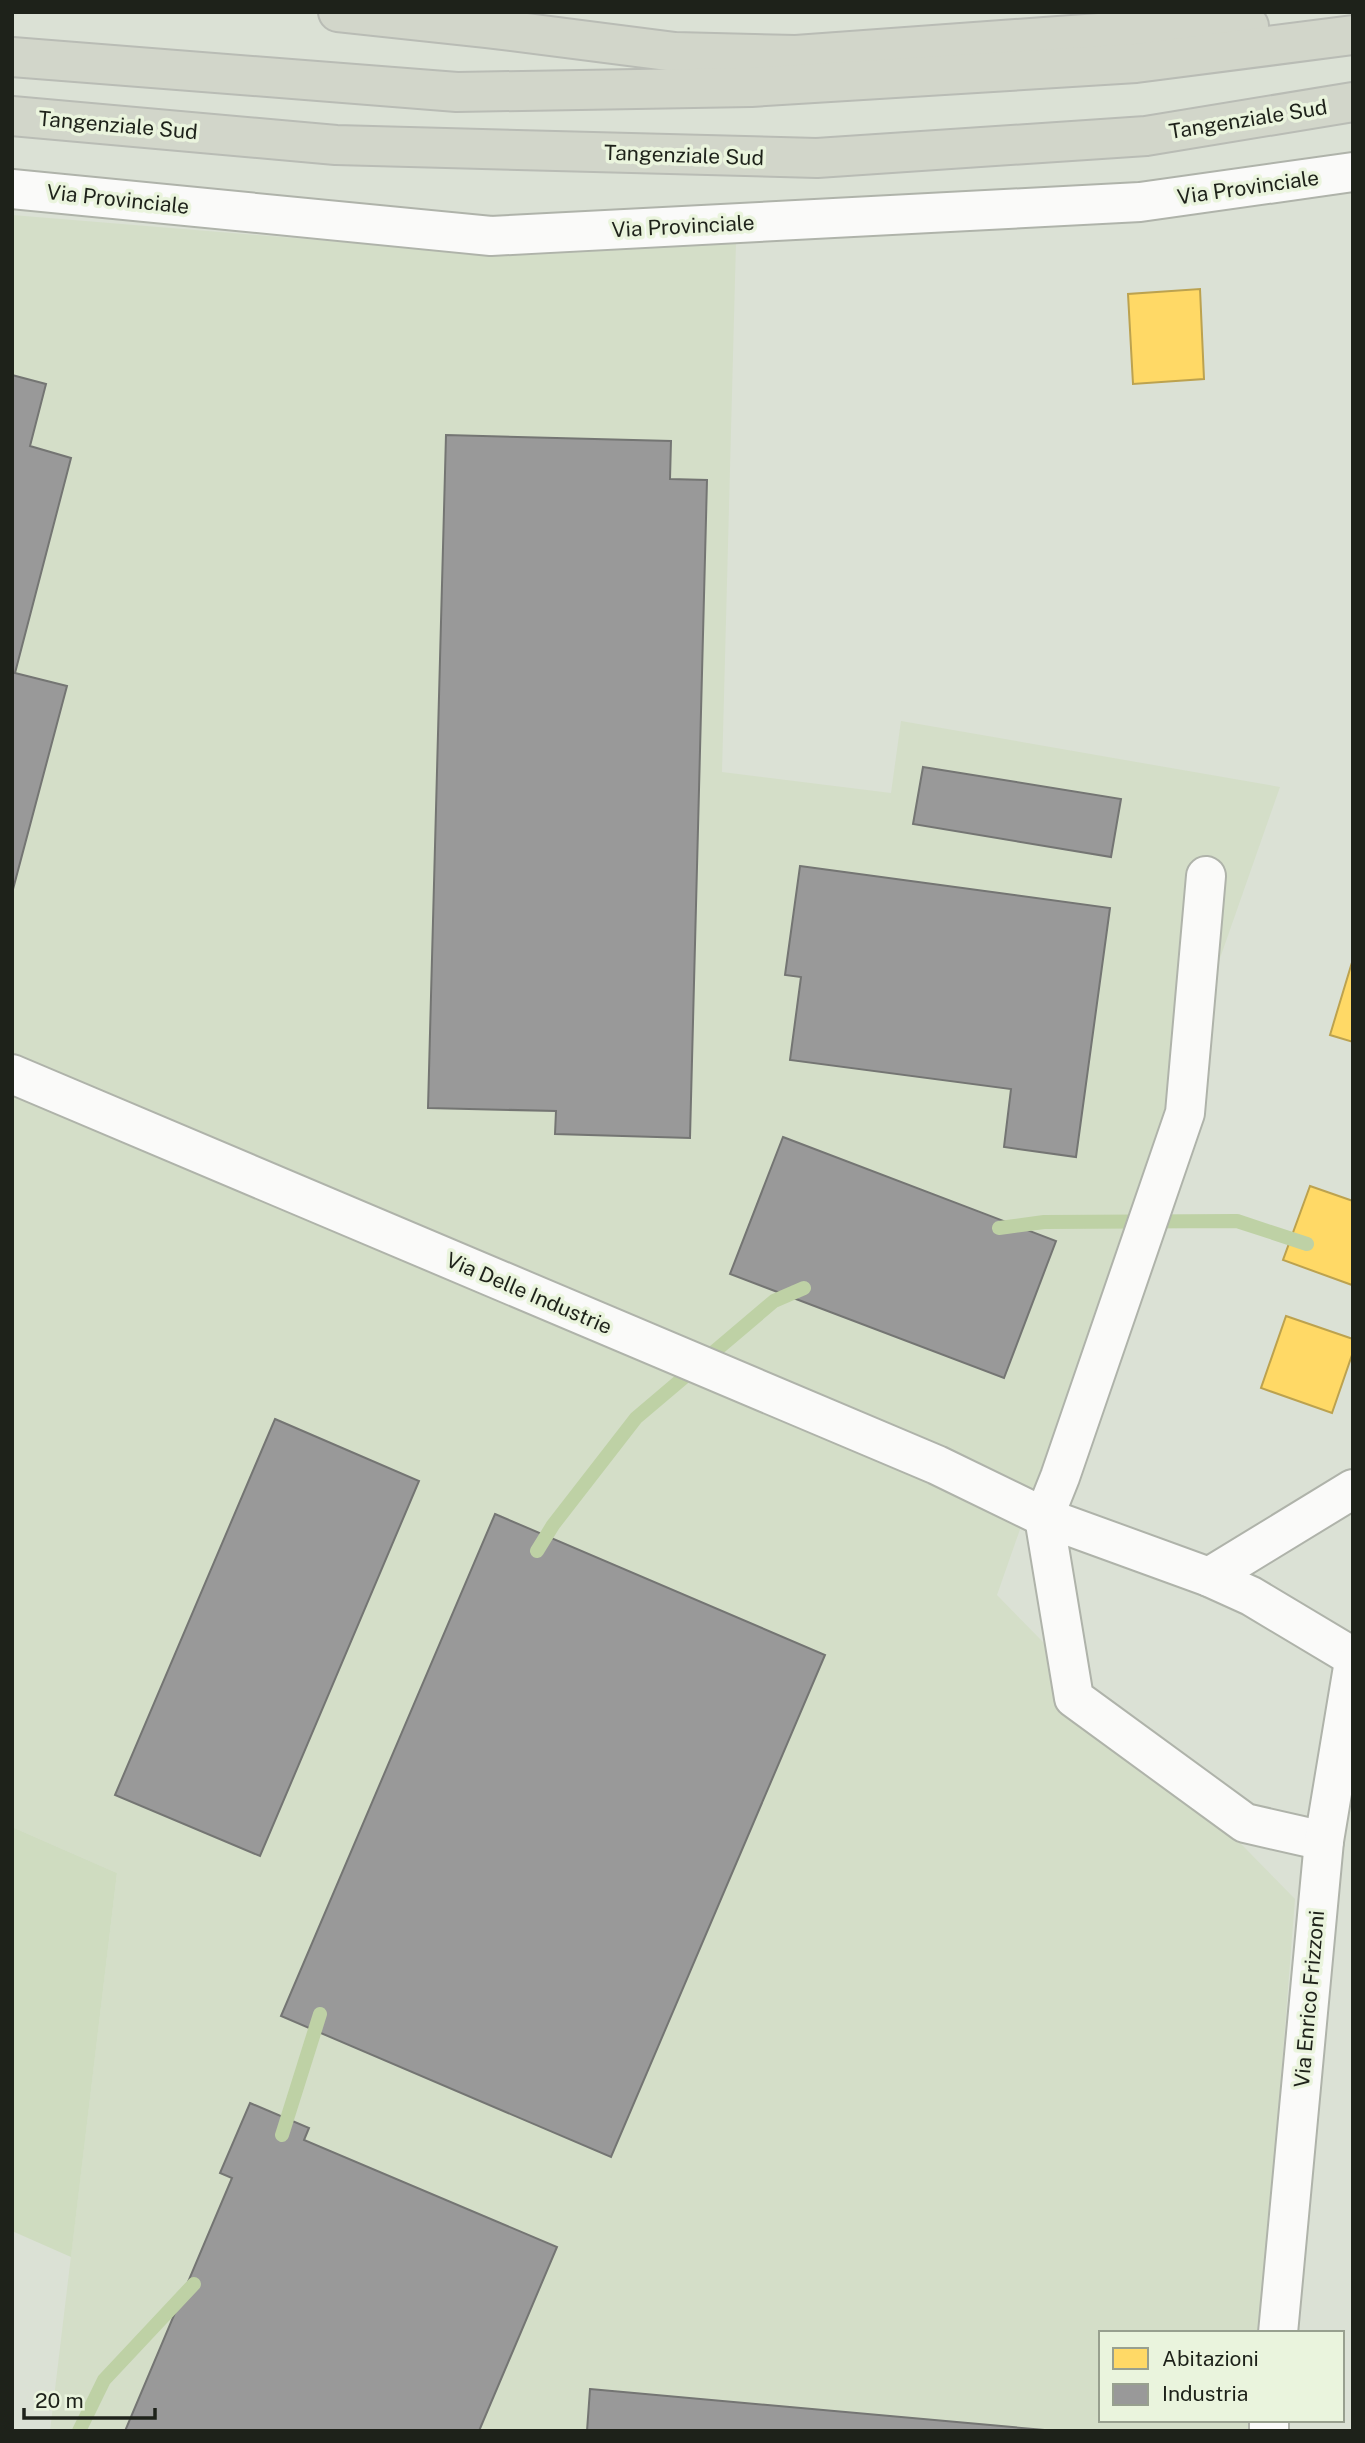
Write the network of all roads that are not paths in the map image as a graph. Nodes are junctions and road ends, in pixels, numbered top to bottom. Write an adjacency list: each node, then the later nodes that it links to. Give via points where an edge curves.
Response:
1 (338, 12): 2 (highway, via 675,52 796,55)
2 (1353, 19)
3 (1353, 35): 4 (highway, via 1136,64 751,87 499,92)
4 (12, 57)
5 (1353, 102): 6 (highway, Tangenziale Sud, via 1146,136 817,158 336,145)
6 (12, 116)
7 (1353, 172): 8 (street, Via Provinciale, via 1140,202 491,236)
8 (12, 189)
9 (1206, 876): 12 (street, via 1185,1112)
10 (12, 1074): 12 (street, Via Delle Industrie, via 924,1460)
11 (1353, 1489): 13 (street)
12 (1044, 1517): 13 (street, Via Delle Industrie); 16 (street, via 1074,1698 1245,1823)
13 (1209, 1577): 14 (street, Via Delle Industrie, via 1251,1596)
14 (1353, 1657)
15 (1353, 1667): 16 (street, Via Enrico Frizzoni)
16 (1324, 1841): 17 (street, Via Enrico Frizzoni)
17 (1278, 2331)

